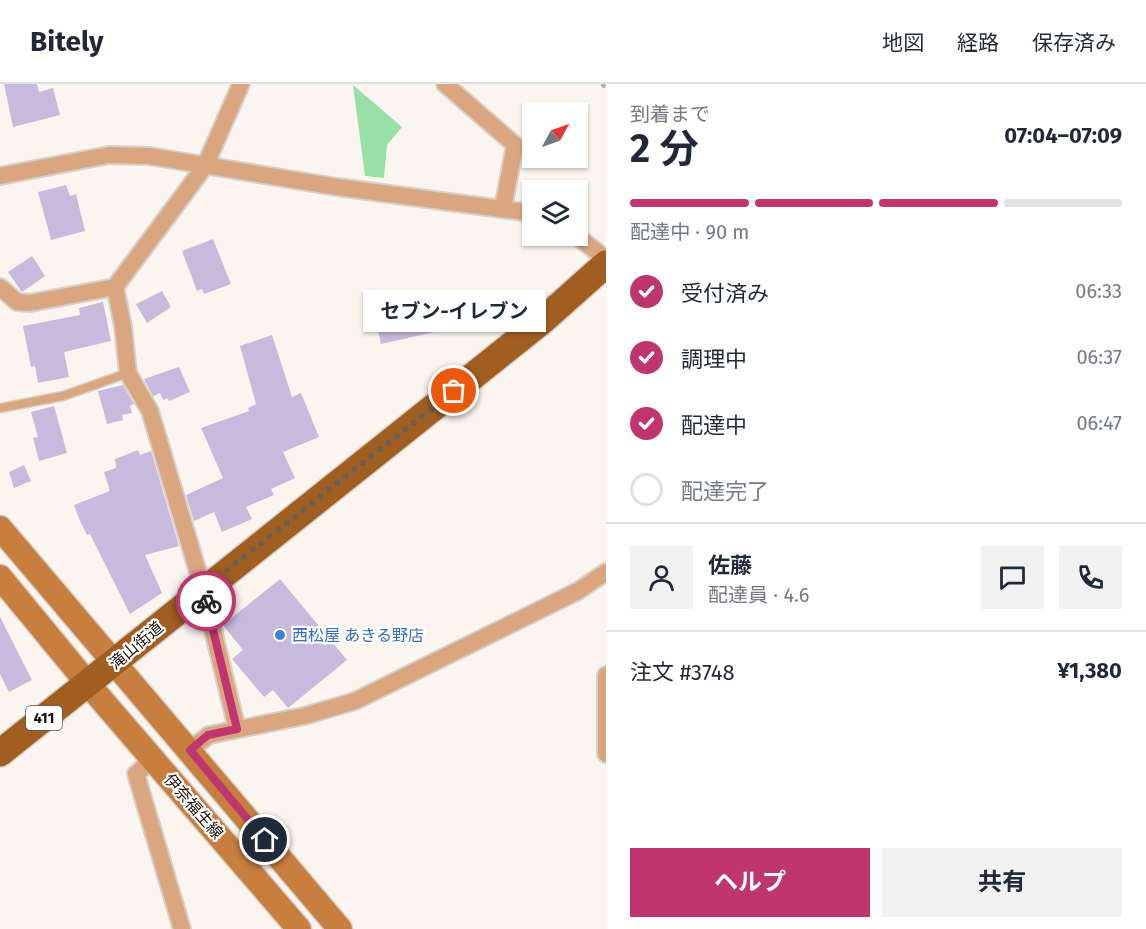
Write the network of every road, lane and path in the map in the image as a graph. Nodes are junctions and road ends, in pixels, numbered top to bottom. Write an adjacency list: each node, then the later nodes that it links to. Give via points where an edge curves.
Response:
1 (241, 84): 5 (street)
2 (445, 84): 7 (street, via 515,145)
3 (602, 84): 4 (path)
4 (606, 88)
5 (205, 166): 6 (street, via 149,156 109,155); 7 (street); 13 (street)
6 (0, 176)
7 (503, 208): 8 (street)
8 (522, 211)
9 (588, 245): 10 (street)
10 (606, 260)
11 (606, 264): 19 (highway, 滝山街道 / 411, via 542,321)
12 (0, 287): 13 (street, via 17,302 30,303)
13 (115, 287): 14 (street)
14 (128, 373): 15 (lane, via 63,396); 19 (street, via 150,411)
15 (0, 408)
16 (0, 528): 20 (main road, 伊奈福生線)
17 (606, 572): 23 (street, via 579,591 355,701)
18 (0, 577): 22 (main road, 伊奈福生線)
19 (203, 589): 20 (highway, 滝山街道 / 411); 23 (street)
20 (115, 663): 22 (highway, 滝山街道 / 411); 24 (main road, 伊奈福生線)
21 (606, 675): 26 (street)
22 (88, 684): 25 (highway, 滝山街道 / 411); 27 (main road, 伊奈福生線)
23 (237, 729): 24 (street, via 208,735)
24 (190, 750): 30 (main road, 伊奈福生線)
25 (0, 753)
26 (606, 754)
27 (153, 759): 28 (street, via 136,774); 29 (main road, 伊奈福生線)
28 (182, 929)
29 (299, 929)
30 (340, 929)

